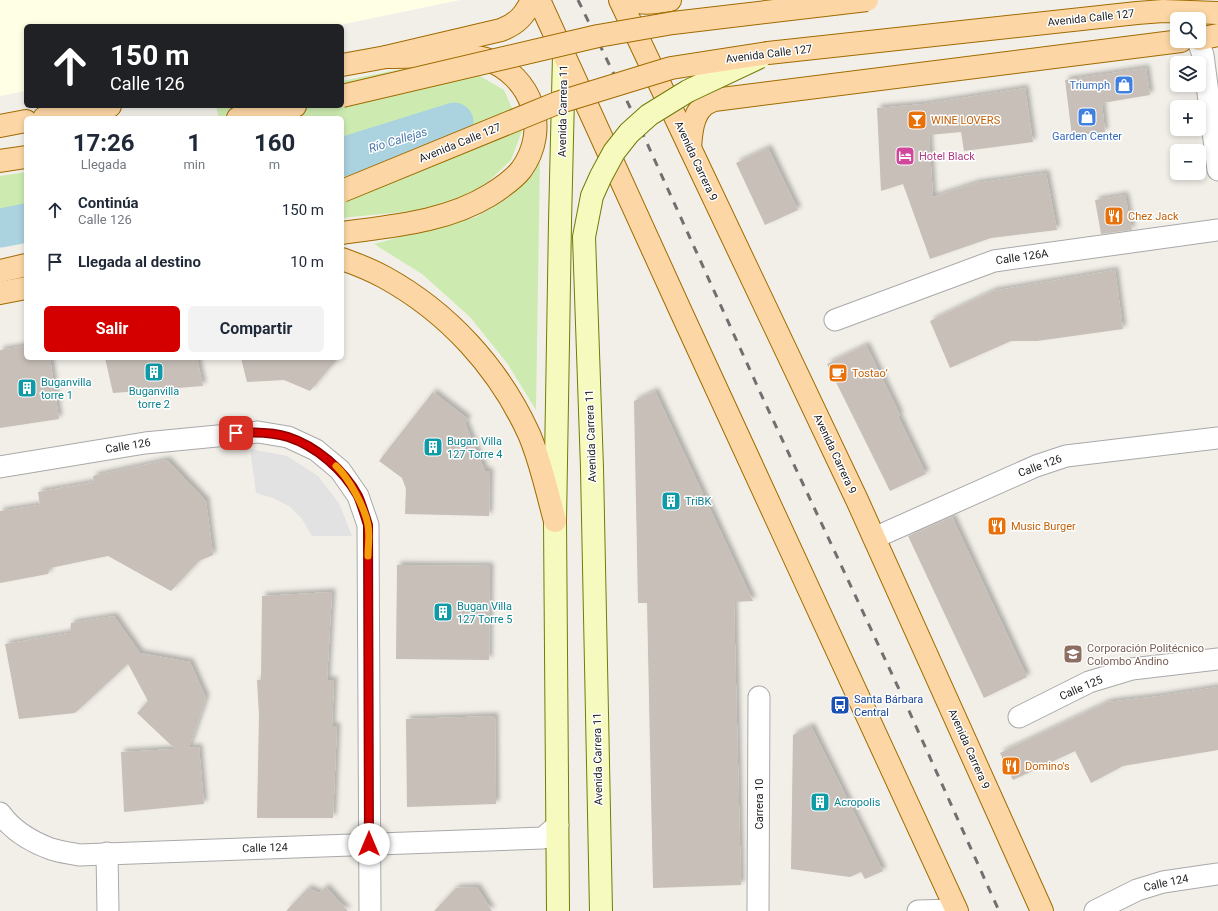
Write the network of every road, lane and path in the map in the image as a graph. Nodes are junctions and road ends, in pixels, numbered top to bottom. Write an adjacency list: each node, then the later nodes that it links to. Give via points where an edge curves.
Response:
1 (532, 0): 16 (main road, via 523,16 508,28)
2 (539, 0): 15 (main road)
3 (620, 0): 25 (main road, Avenida Carrera 9)
4 (631, 0): 5 (main road, via 646,3)
5 (670, 0)
6 (867, 0): 18 (main road, bridge, via 621,31)
7 (1137, 13): 8 (main road, Avenida Calle 127); 9 (street); 14 (main road, Avenida Calle 127)
8 (1218, 13)
9 (1170, 21)
10 (1218, 35): 11 (main road)
11 (1206, 38)
12 (1170, 42): 25 (main road, via 714,100 697,113)
13 (1201, 48): 26 (street)
14 (768, 53): 27 (main road, Avenida Calle 127, bridge, via 671,68 557,103); 52 (main road, Avenida Carrera 11, bridge, via 688,91 649,115 628,133 614,152 592,196 584,237 592,468)
15 (564, 55): 38 (main road, Avenida Carrera 11); 48 (main road)
16 (386, 57): 17 (main road); 29 (main road, via 470,56 499,65 512,74 529,96 535,117 534,140 529,156 520,171 508,183 463,209 388,227)
17 (344, 65)
18 (344, 96)
19 (99, 108): 21 (main road)
20 (286, 108): 22 (main road)
21 (55, 116)
22 (248, 116)
23 (24, 121): 24 (main road)
24 (0, 126)
25 (690, 148): 39 (main road, Avenida Carrera 9)
26 (1218, 170)
27 (344, 190)
28 (1218, 230): 35 (street, Calle 126A, via 994,261)
29 (344, 233)
30 (344, 260): 38 (main road, via 383,277 420,300 454,328 484,360 509,396 529,435)
31 (24, 265): 32 (main road)
32 (0, 271)
33 (24, 288): 34 (main road)
34 (0, 293)
35 (835, 320)
36 (1218, 438): 39 (street, Calle 126, via 1066,456 1036,466)
37 (0, 467): 45 (street, Calle 126, via 145,442 258,432 288,437 316,450 340,470 358,496 368,525)
38 (555, 521): 44 (main road, Avenida Carrera 11)
39 (874, 538): 55 (main road, Avenida Carrera 9)
40 (1218, 658): 42 (street, Calle 125, via 1132,669 1089,682)
41 (759, 697): 53 (street, Carrera 10)
42 (1019, 717)
43 (0, 813): 46 (street, Calle 124, via 26,837 52,849 79,854)
44 (550, 832): 45 (street, Calle 124); 51 (main road, Avenida Carrera 11, via 558,854)
45 (369, 844): 46 (street, Calle 124); 50 (street, Calle 126)
46 (107, 853): 49 (street)
47 (1218, 874): 56 (street, Calle 124, via 1163,882 1137,890)
48 (957, 910): 54 (street)
49 (108, 911)
50 (370, 911)
51 (558, 911)
52 (601, 911)
53 (758, 911)
54 (918, 911)
55 (1042, 911)
56 (1094, 911)

